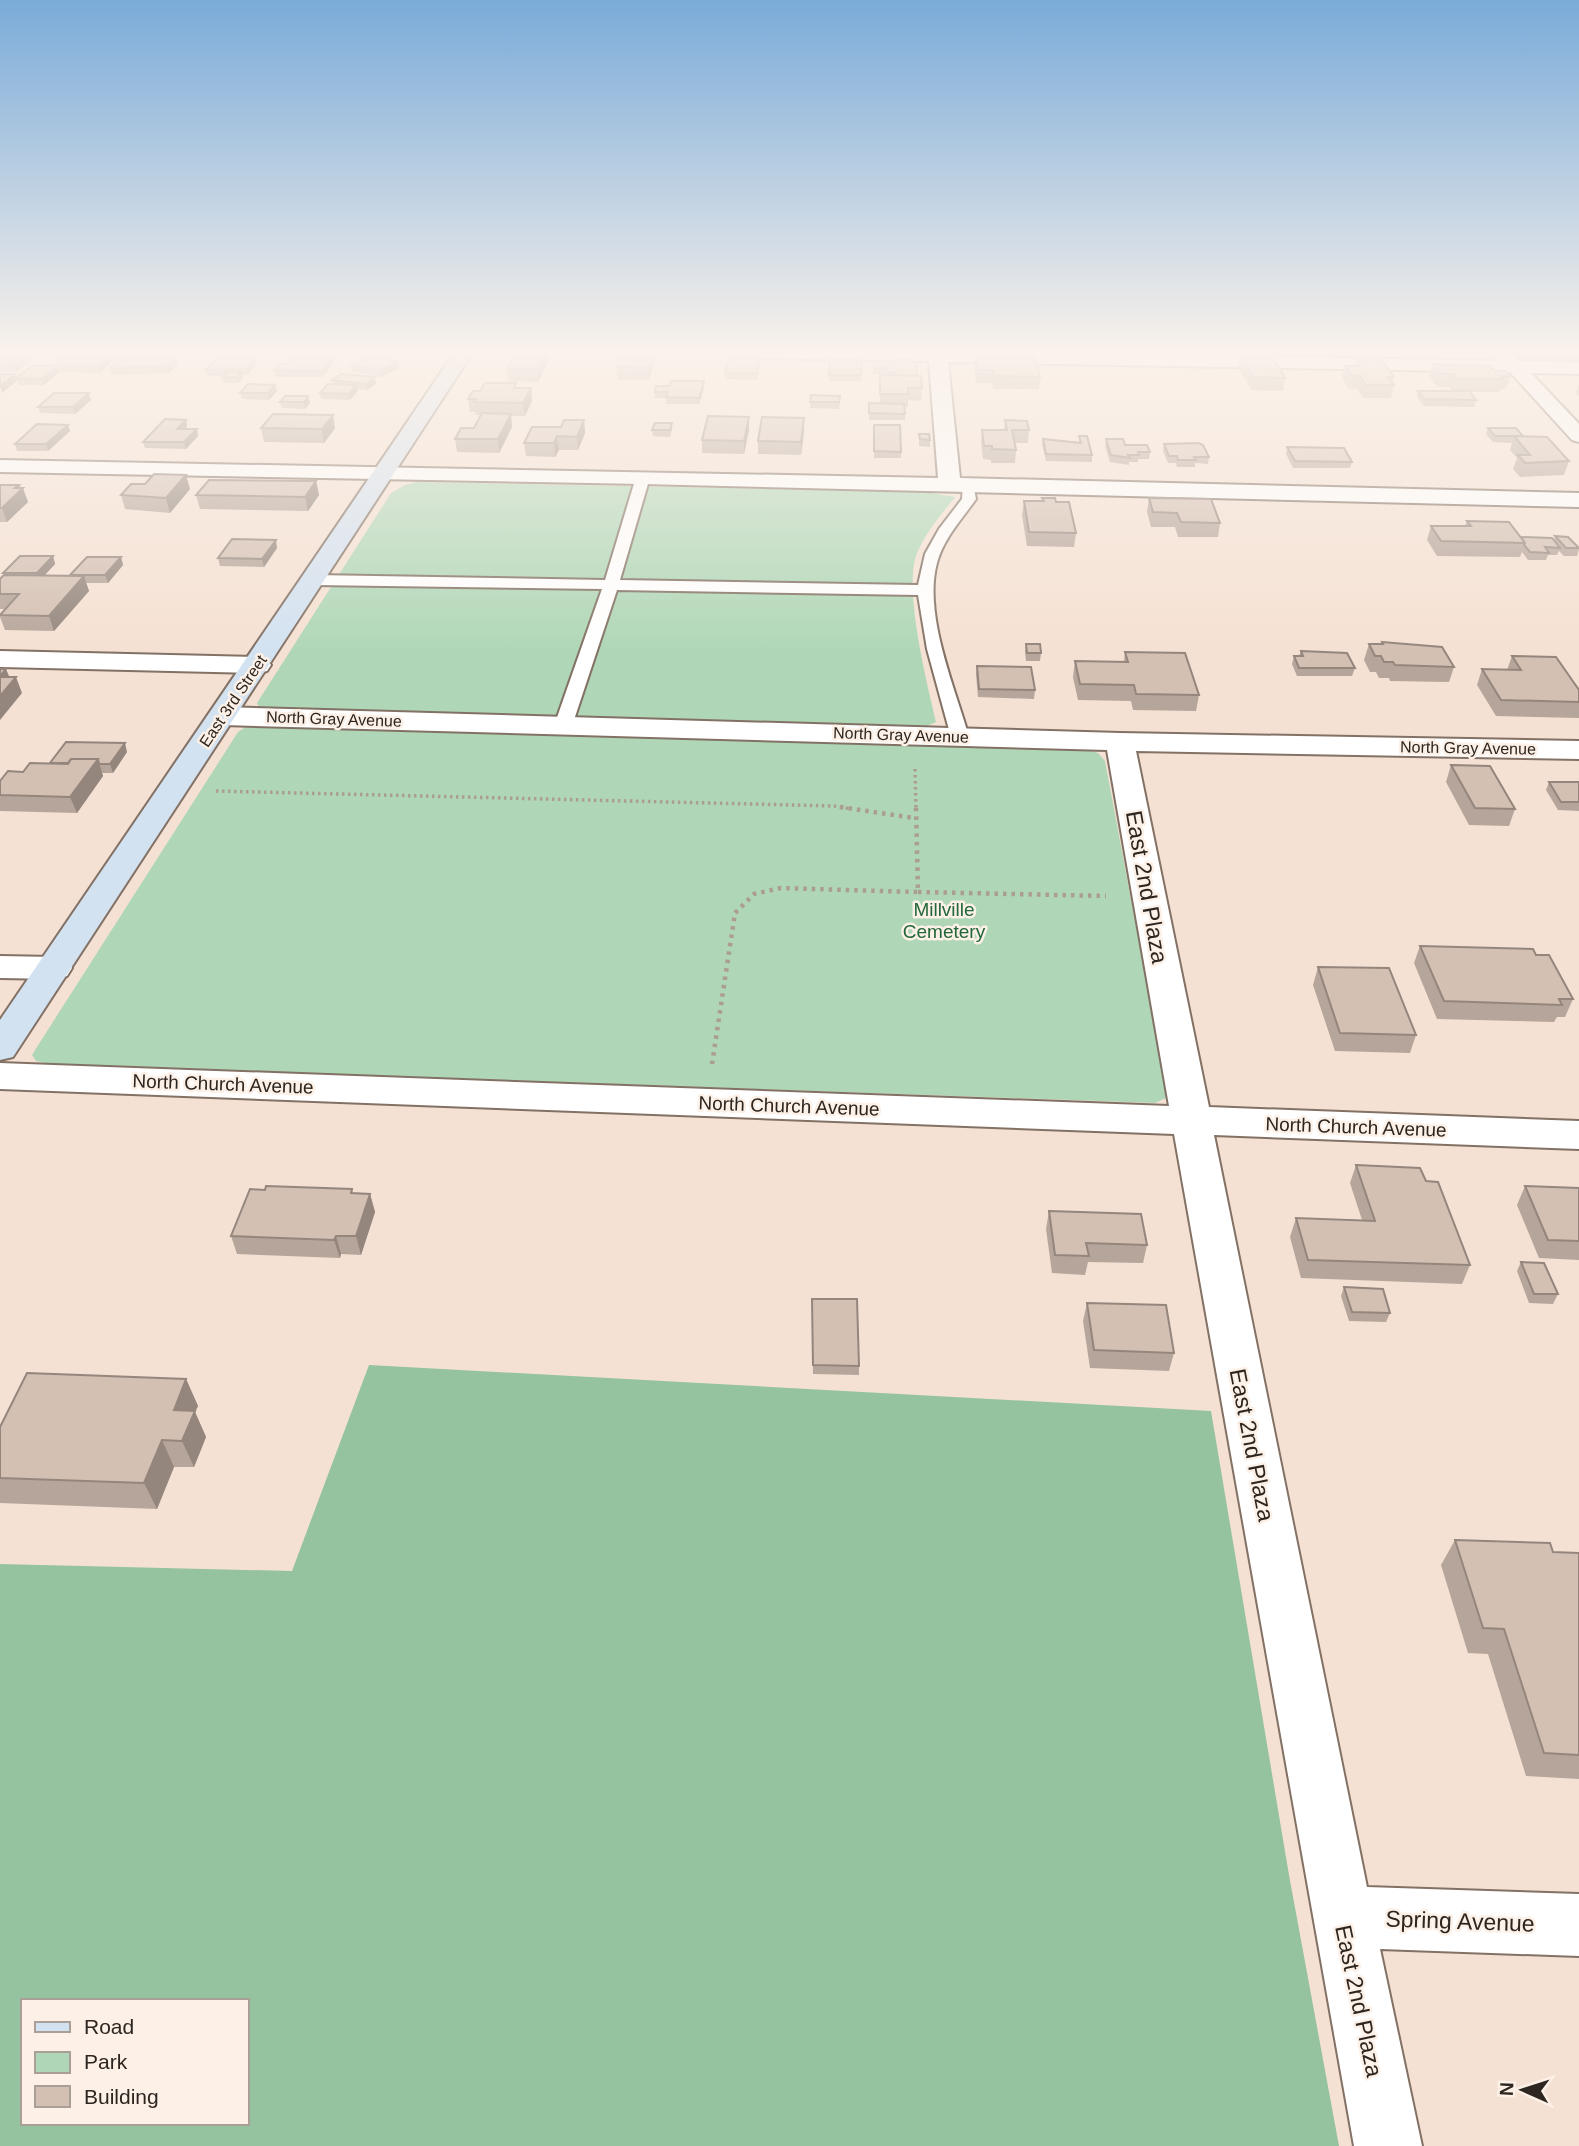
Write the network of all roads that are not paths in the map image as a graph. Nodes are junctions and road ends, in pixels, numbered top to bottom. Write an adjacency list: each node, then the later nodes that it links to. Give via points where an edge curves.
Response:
1 (399, 452): 4 (street, East 3rd Street)
2 (954, 452): 6 (street)
3 (0, 466): 4 (street)
4 (386, 472): 5 (street); 8 (street, East 3rd Street)
5 (643, 477): 6 (street); 9 (lane)
6 (959, 486): 7 (street); 10 (lane, via 969,499 942,533 929,565)
7 (1579, 500)
8 (314, 580): 9 (lane); 12 (street, East 3rd Street)
9 (611, 585): 10 (lane); 14 (lane)
10 (926, 590): 15 (lane, via 929,619)
11 (0, 659): 12 (street)
12 (257, 665): 13 (street, East 3rd Street)
13 (223, 716): 14 (street, North Gray Avenue); 19 (street, East 3rd Street)
14 (563, 726): 15 (street, North Gray Avenue)
15 (960, 737): 16 (street, North Gray Avenue)
16 (1120, 742): 17 (street, North Gray Avenue); 22 (street, East 2nd Plaza)
17 (1579, 750)
18 (0, 967): 19 (street)
19 (54, 968): 20 (street, East 3rd Street)
20 (0, 1048)
21 (0, 1076): 22 (street, North Church Avenue)
22 (1190, 1121): 23 (street, North Church Avenue); 24 (street, East 2nd Plaza)
23 (1579, 1135)
24 (1342, 1917): 25 (street, Spring Avenue); 26 (street, East 2nd Plaza)
25 (1579, 1925)
26 (1388, 2146)

